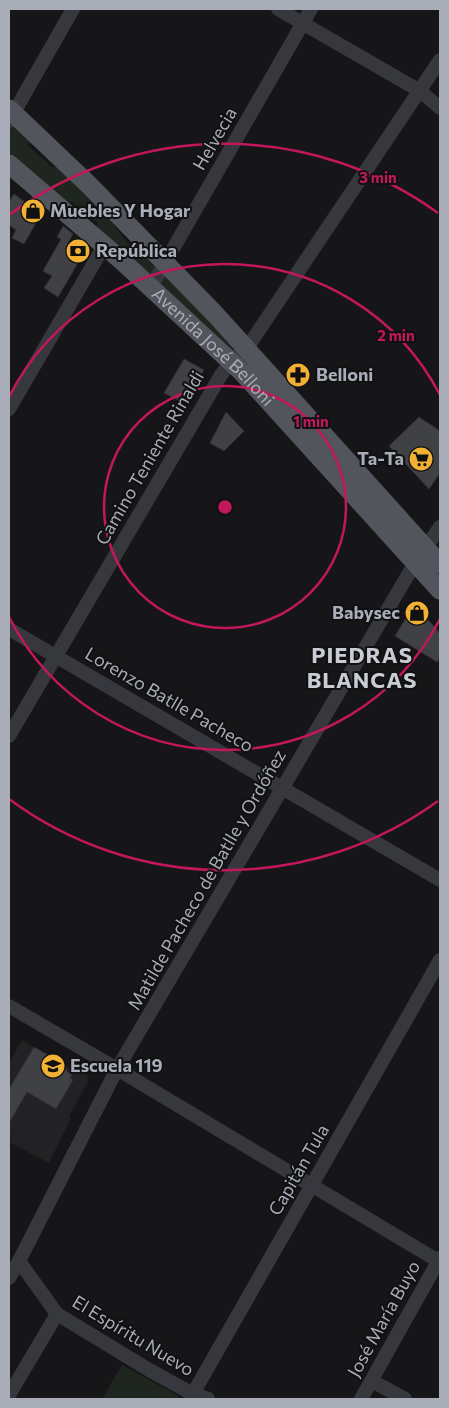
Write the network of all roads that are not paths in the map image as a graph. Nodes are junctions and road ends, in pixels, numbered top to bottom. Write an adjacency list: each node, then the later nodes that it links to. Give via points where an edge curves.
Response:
1 (73, 9): 8 (street)
2 (278, 9): 4 (street)
3 (311, 9): 4 (street, Helvecia)
4 (303, 23): 6 (street); 11 (street, Helvecia)
5 (440, 60): 6 (street, Camino Teniente Rinaldi)
6 (420, 91): 7 (street); 13 (street, Camino Teniente Rinaldi)
7 (440, 108)
8 (10, 115): 11 (main road, Avenida José Belloni, via 90,186)
9 (9, 164): 10 (main road, Avenida José Belloni)
10 (104, 246): 12 (main road, Avenida José Belloni); 15 (street)
11 (166, 263): 12 (street, Helvecia); 13 (main road, Avenida José Belloni)
12 (151, 288): 14 (main road, Avenida José Belloni)
13 (246, 348): 14 (street, Camino Teniente Rinaldi); 17 (main road, Avenida José Belloni)
14 (231, 362): 17 (main road, Avenida José Belloni); 21 (street, Camino Teniente Rinaldi)
15 (9, 409)
16 (440, 527): 17 (street, Matilde Pacheco de Batlle y Ordóñez)
17 (421, 556): 18 (main road, Avenida José Belloni); 19 (main road, Avenida José Belloni); 23 (street, Matilde Pacheco de Batlle y Ordóñez)
18 (440, 564)
19 (440, 590)
20 (9, 629): 21 (street, Lorenzo Batlle Pacheco)
21 (56, 656): 22 (street, Camino Teniente Rinaldi); 23 (street, Lorenzo Batlle Pacheco)
22 (9, 736)
23 (283, 788): 24 (street, Lorenzo Batlle Pacheco); 27 (street, Matilde Pacheco de Batlle y Ordóñez)
24 (440, 880)
25 (440, 960): 28 (street, Capitán Tula)
26 (9, 1006): 27 (street)
27 (117, 1069): 28 (street); 30 (street, Matilde Pacheco de Batlle y Ordóñez)
28 (312, 1185): 29 (street); 35 (street, Capitán Tula)
29 (440, 1260): 33 (street, José María Buyo)
30 (19, 1261): 31 (street, Matilde Pacheco de Batlle y Ordóñez); 32 (street, El Espíritu Nuevo)
31 (9, 1278)
32 (57, 1314): 34 (street); 35 (street, El Espíritu Nuevo)
33 (372, 1381): 37 (street, José María Buyo); 38 (street)
34 (9, 1395)
35 (192, 1396): 36 (street, El Espíritu Nuevo)
36 (208, 1399)
37 (362, 1399)
38 (405, 1399)

